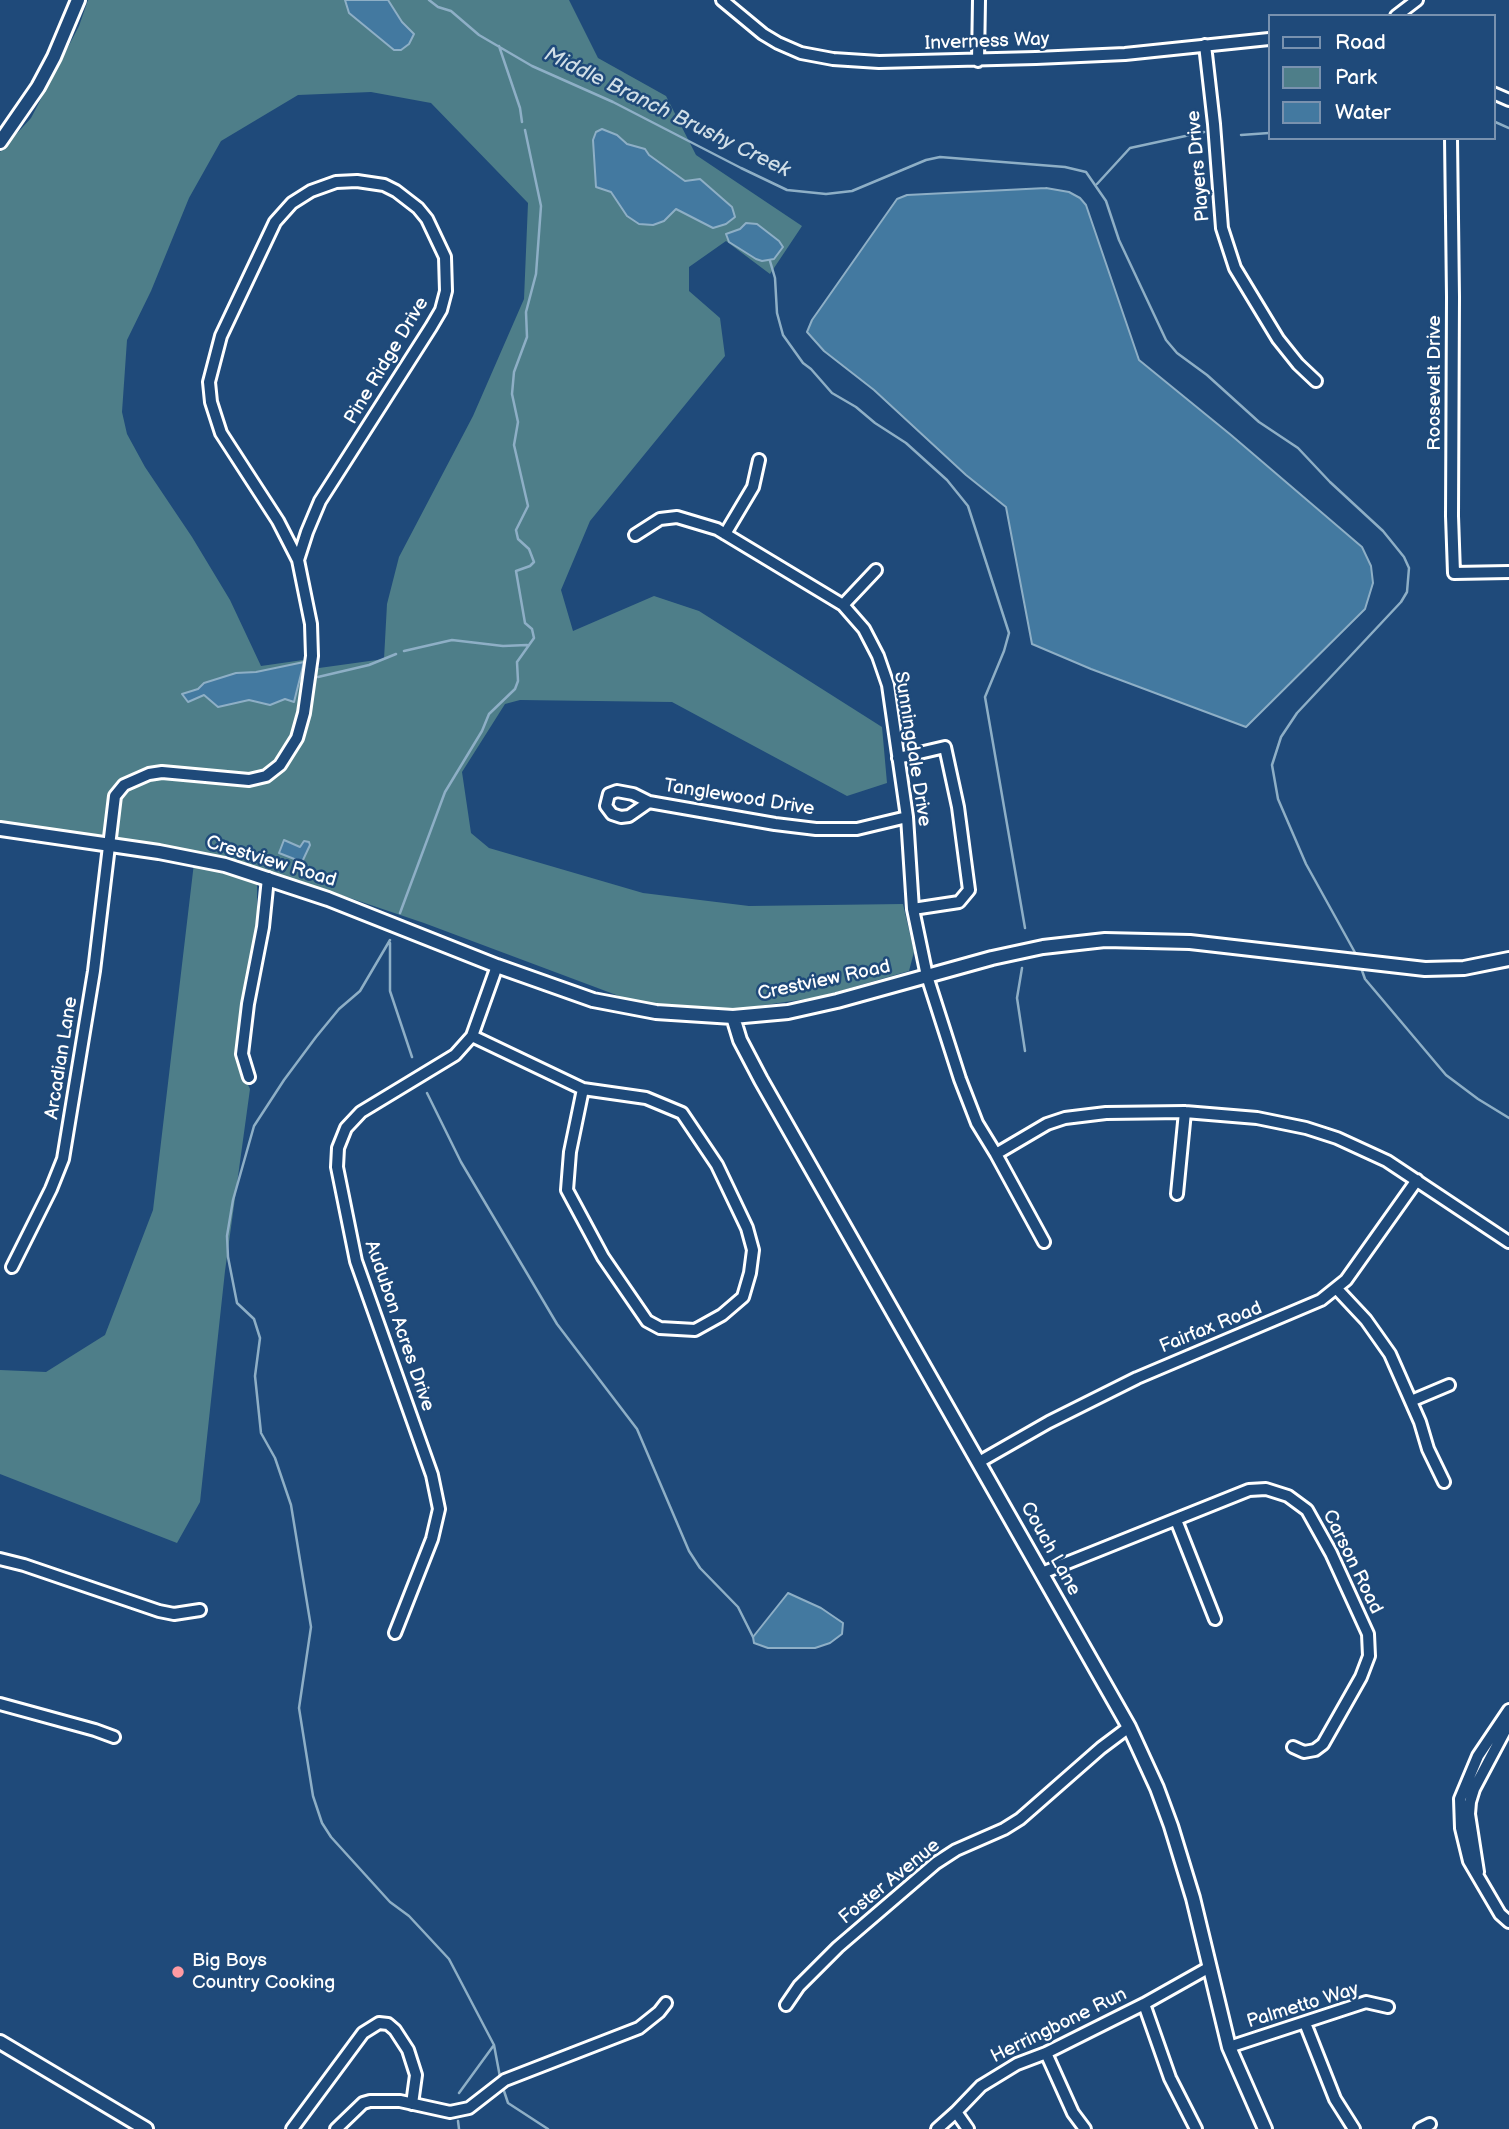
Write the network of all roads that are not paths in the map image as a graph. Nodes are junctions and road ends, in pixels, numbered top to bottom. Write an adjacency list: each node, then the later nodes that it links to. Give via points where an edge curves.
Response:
1 (78, 0): 10 (street, via 38,87)
2 (722, 0): 8 (street, Inverness Way, via 763,34 802,53 879,62)
3 (979, 0): 8 (street)
4 (1417, 0): 5 (street)
5 (1399, 14)
6 (1268, 39): 7 (street, Inverness Way)
7 (1205, 45): 8 (street, Inverness Way); 11 (street, Players Drive, via 1222,228 1228,248 1278,339)
8 (978, 61)
9 (1451, 140): 17 (street, Roosevelt Drive, via 1454,573)
10 (0, 142)
11 (1316, 381)
12 (759, 460): 13 (street, via 753,486)
13 (725, 534): 14 (street, Sunningdale Drive, via 677,517 660,519); 18 (street, Sunningdale Drive)
14 (635, 535)
15 (298, 560): 15 (street, Pine Ridge Drive, via 320,501 444,301 447,271 433,229 412,203 384,185 336,182 309,192 283,211 266,236 214,358 209,382 215,419); 23 (street, Pine Ridge Drive, via 311,624 312,656 304,713 287,756 274,772 258,779 162,772 135,779 116,796)
16 (876, 570): 18 (street)
17 (1509, 572)
18 (843, 606): 19 (street, Sunningdale Drive, via 864,629 878,656 888,685)
19 (898, 758): 21 (street, Sunningdale Drive); 25 (street, via 945,747 969,890 959,902)
20 (649, 802): 21 (street, Tanglewood Drive, via 816,829 857,829)
21 (907, 817): 25 (street, Sunningdale Drive)
22 (0, 829): 23 (street, Crestview Road)
23 (108, 844): 24 (street, Crestview Road, via 189,857); 39 (street, Arcadian Lane, via 94,971 63,1158)
24 (268, 877): 27 (street, Crestview Road); 31 (street, via 243,1054)
25 (913, 909): 28 (street, Sunningdale Drive)
26 (1509, 959): 28 (street, Crestview Road, via 1464,968 1425,969 1190,942 1105,940 1043,947)
27 (497, 966): 29 (street, Crestview Road, via 593,1000 656,1012); 30 (street, Audubon Acres Drive)
28 (927, 976): 29 (street, Crestview Road, via 788,1012); 34 (street, Sunningdale Drive, via 977,1123)
29 (733, 1017): 43 (street, Couch Lane, via 761,1080)
30 (472, 1036): 32 (street); 50 (street, Audubon Acres Drive, via 456,1055 352,1120 337,1158 356,1261 432,1475 439,1509)
31 (249, 1077)
32 (583, 1089): 32 (street, via 646,1098 682,1113 717,1165 753,1250 743,1297 723,1315 695,1330 660,1328 647,1321 603,1257 567,1190)
33 (1185, 1112): 34 (street, via 1106,1112 1065,1118); 35 (street, via 1306,1128 1362,1149); 36 (street)
34 (996, 1154): 37 (street, Sunningdale Drive)
35 (1417, 1180): 38 (street); 40 (street, Fairfax Road)
36 (1177, 1194)
37 (1044, 1242)
38 (1509, 1242)
39 (12, 1267)
40 (1337, 1289): 42 (street, via 1390,1354); 43 (street, Fairfax Road, via 1309,1306 1099,1396)
41 (1449, 1385): 42 (street)
42 (1411, 1401): 44 (street)
43 (979, 1462): 47 (street, Couch Lane)
44 (1444, 1482)
45 (1176, 1520): 47 (street, Carson Road); 49 (street); 56 (street, Carson Road, via 1249,1490 1266,1489 1289,1496 1307,1510 1331,1553 1368,1634 1369,1656 1323,1744 1304,1752)
46 (0, 1559): 48 (street, via 159,1611)
47 (1042, 1573): 54 (street, Couch Lane)
48 (200, 1610)
49 (1215, 1619)
50 (395, 1633)
51 (0, 1704): 55 (street)
52 (1509, 1710): 57 (street, via 1478,1756 1460,1799 1461,1828 1469,1861)
53 (1509, 1723): 57 (street, via 1470,1802)
54 (1129, 1727): 59 (street, Couch Lane, via 1182,1858); 62 (street, Foster Avenue, via 1020,1819 936,1863 838,1947)
55 (114, 1737)
56 (1293, 1747)
57 (1479, 1878): 58 (street)
58 (1509, 1922)
59 (1208, 1968): 61 (street, Herringbone Run); 66 (street, Couch Lane)
60 (666, 2003): 68 (street, via 639,2028 505,2080 469,2108 450,2112)
61 (1144, 2004): 67 (street, Herringbone Run); 76 (street, via 1170,2078)
62 (786, 2005)
63 (1388, 2007): 64 (street, Palmetto Way, via 1366,2002)
64 (1305, 2023): 66 (street, Palmetto Way); 78 (street, via 1335,2099)
65 (0, 2042): 70 (street)
66 (1229, 2047): 77 (street, Couch Lane)
67 (1046, 2053): 69 (street, Herringbone Run, via 981,2086); 75 (street)
68 (412, 2104): 71 (street, via 416,2075 408,2050 395,2030 379,2023 363,2034); 72 (street, via 381,2099 363,2103)
69 (956, 2112): 73 (street, Herringbone Run); 74 (street)
70 (146, 2129)
71 (292, 2129)
72 (336, 2129)
73 (937, 2129)
74 (968, 2129)
75 (1085, 2129)
76 (1196, 2129)
77 (1265, 2129)
78 (1354, 2129)

